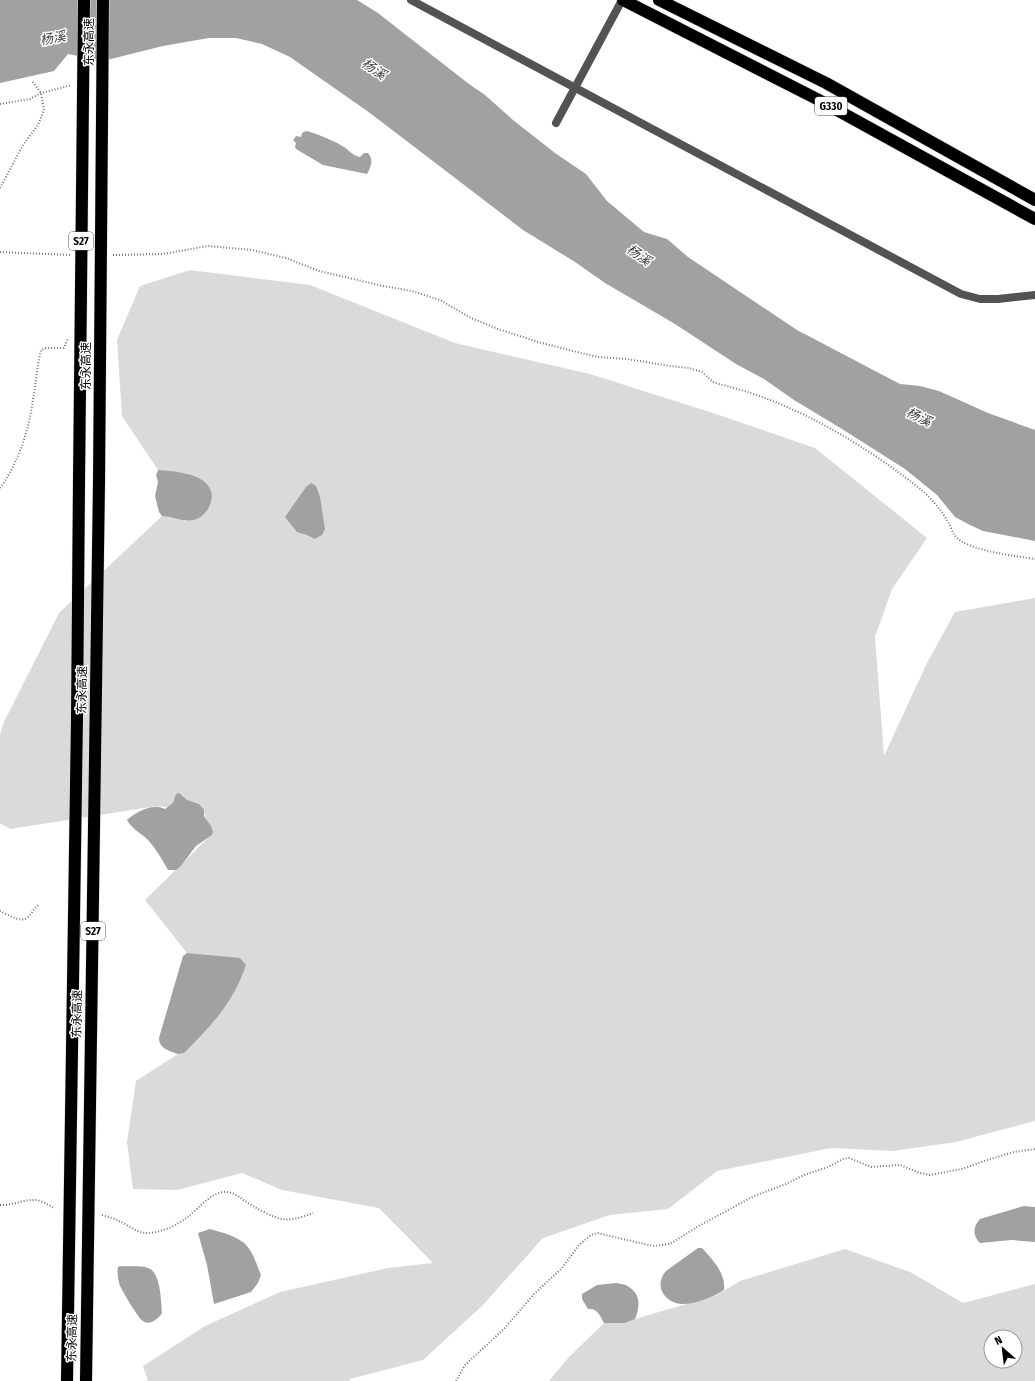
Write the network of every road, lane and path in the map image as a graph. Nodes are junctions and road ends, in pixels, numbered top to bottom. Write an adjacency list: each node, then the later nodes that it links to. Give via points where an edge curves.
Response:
1 (84, 0): 26 (highway, 东永高速 / S27, bridge, via 77,734)
2 (103, 0): 27 (highway, 东永高速 / S27, bridge, via 100,482)
3 (411, 0): 7 (street)
4 (622, 0): 7 (street); 13 (highway, G330, via 817,99)
5 (659, 0): 12 (highway, G330, via 826,82)
6 (32, 81): 8 (path)
7 (575, 87): 10 (street); 17 (street, via 961,294 980,300)
8 (41, 93): 9 (path); 11 (path, via 44,110 38,125 23,144)
9 (0, 104)
10 (556, 123)
11 (0, 188)
12 (1035, 200)
13 (1035, 219)
14 (0, 252): 15 (path)
15 (74, 255)
16 (109, 255): 18 (path, via 163,254 208,246 252,250 286,258 319,271 412,291 440,300 471,318 538,342 597,357 627,359 702,372 719,384 804,414 872,453 920,489 948,521 955,536 961,540 982,549)
17 (1035, 296)
18 (1035, 560)
19 (39, 905): 20 (path, via 24,920)
20 (0, 911)
21 (1035, 1149): 28 (path, via 1014,1152 962,1169 930,1175 900,1165 871,1167 849,1158 843,1159 754,1196 670,1244 653,1246 598,1233 591,1235 579,1245 562,1268 534,1294 504,1329 465,1365)
22 (0, 1205): 23 (path, via 34,1199)
23 (54, 1208)
24 (313, 1213): 25 (path, via 283,1220 227,1192 210,1197 175,1225 146,1233)
25 (102, 1215)
26 (67, 1381)
27 (86, 1381)
28 (456, 1381)

